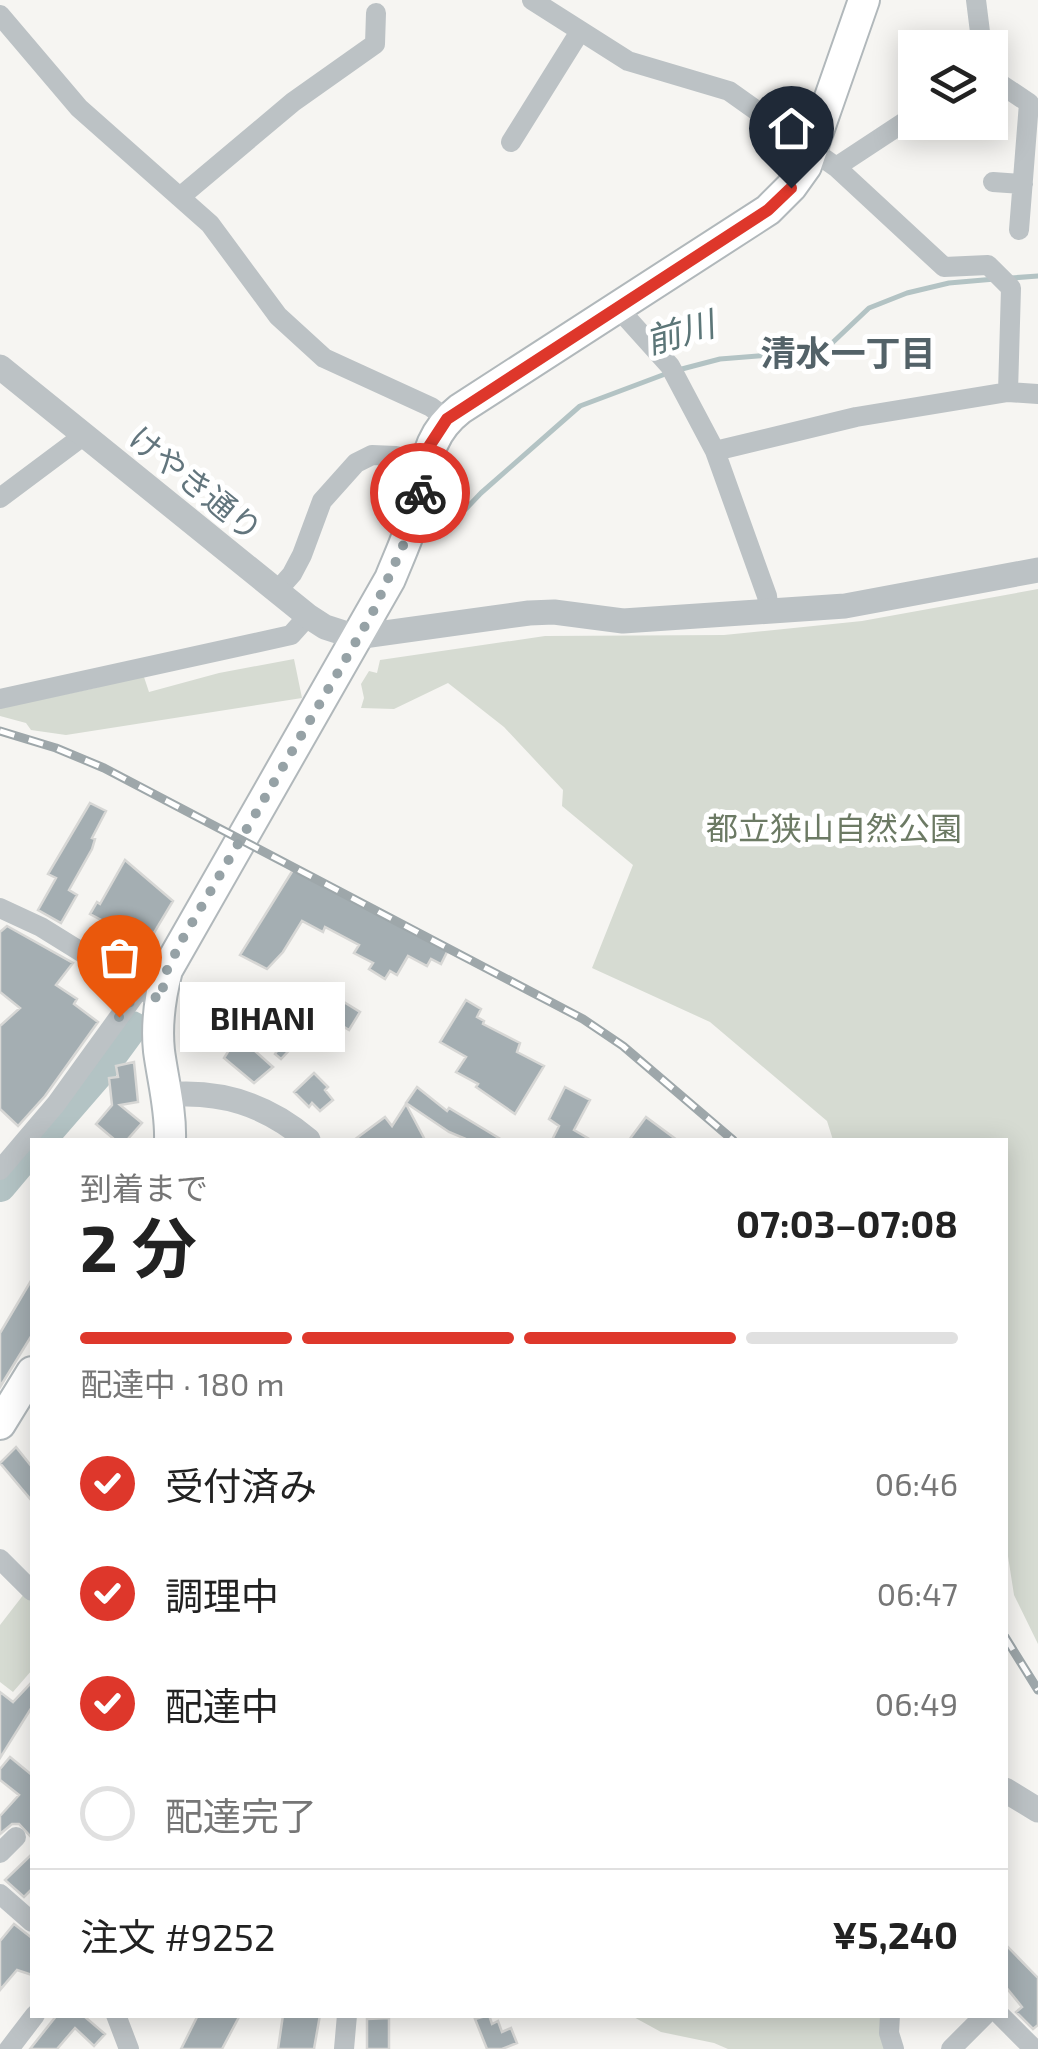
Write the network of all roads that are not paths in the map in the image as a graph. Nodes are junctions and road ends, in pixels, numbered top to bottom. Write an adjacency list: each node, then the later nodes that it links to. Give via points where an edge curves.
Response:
1 (532, 0): 7 (street)
2 (864, 0): 11 (main road)
3 (976, 0): 6 (street)
4 (376, 13): 14 (street, via 375,44 292,102)
5 (0, 15): 14 (street, via 79,108)
6 (980, 30)
7 (580, 33): 10 (street); 11 (street, via 628,62 729,90)
8 (1008, 89): 13 (street, via 1029,103)
9 (898, 123): 11 (street)
10 (511, 142)
11 (825, 159): 16 (main road, via 768,210); 18 (street, via 944,267 988,266 1011,288)
12 (993, 182): 13 (street)
13 (1023, 184): 15 (street)
14 (180, 197): 20 (street, via 210,224 278,316 324,358)
15 (1019, 230)
16 (617, 307): 20 (main road); 22 (street, via 674,373)
17 (0, 368): 21 (street, けやき通り)
18 (1008, 392): 19 (street); 22 (street, via 856,417)
19 (1038, 394)
20 (447, 419): 23 (main road, via 428,448)
21 (84, 436): 24 (street); 26 (street, けやき通り)
22 (715, 451): 27 (street)
23 (426, 466): 26 (street, via 372,455 356,464 322,502 302,555); 29 (main road, via 390,579)
24 (0, 498)
25 (1038, 570): 27 (street, via 881,602)
26 (277, 591): 28 (street, けやき通り)
27 (769, 612): 29 (street, via 623,621 529,613)
28 (308, 616): 29 (street, けやき通り); 30 (street, via 291,635)
29 (356, 637): 32 (main road)
30 (0, 700)
31 (0, 908): 32 (street)
32 (150, 994): 33 (main road); 36 (street)
33 (166, 1095): 34 (main road); 35 (street, via 230,1098)
34 (170, 1138)
35 (305, 1138)
36 (0, 1170)
37 (30, 1375): 38 (main road)
38 (0, 1424)
39 (0, 1559): 40 (street)
40 (30, 1589)
41 (1008, 1792): 42 (street)
42 (1038, 1810)
43 (16, 1837): 44 (street)
44 (0, 1853)
45 (0, 1894): 46 (street)
46 (30, 1920)
47 (33, 2018): 53 (street)
48 (117, 2018): 54 (street)
49 (347, 2018): 55 (street)
50 (890, 2018): 56 (street)
51 (981, 2018): 57 (street)
52 (1003, 2018): 58 (street)
53 (10, 2049)
54 (130, 2049)
55 (344, 2049)
56 (894, 2049)
57 (950, 2049)
58 (1034, 2049)

